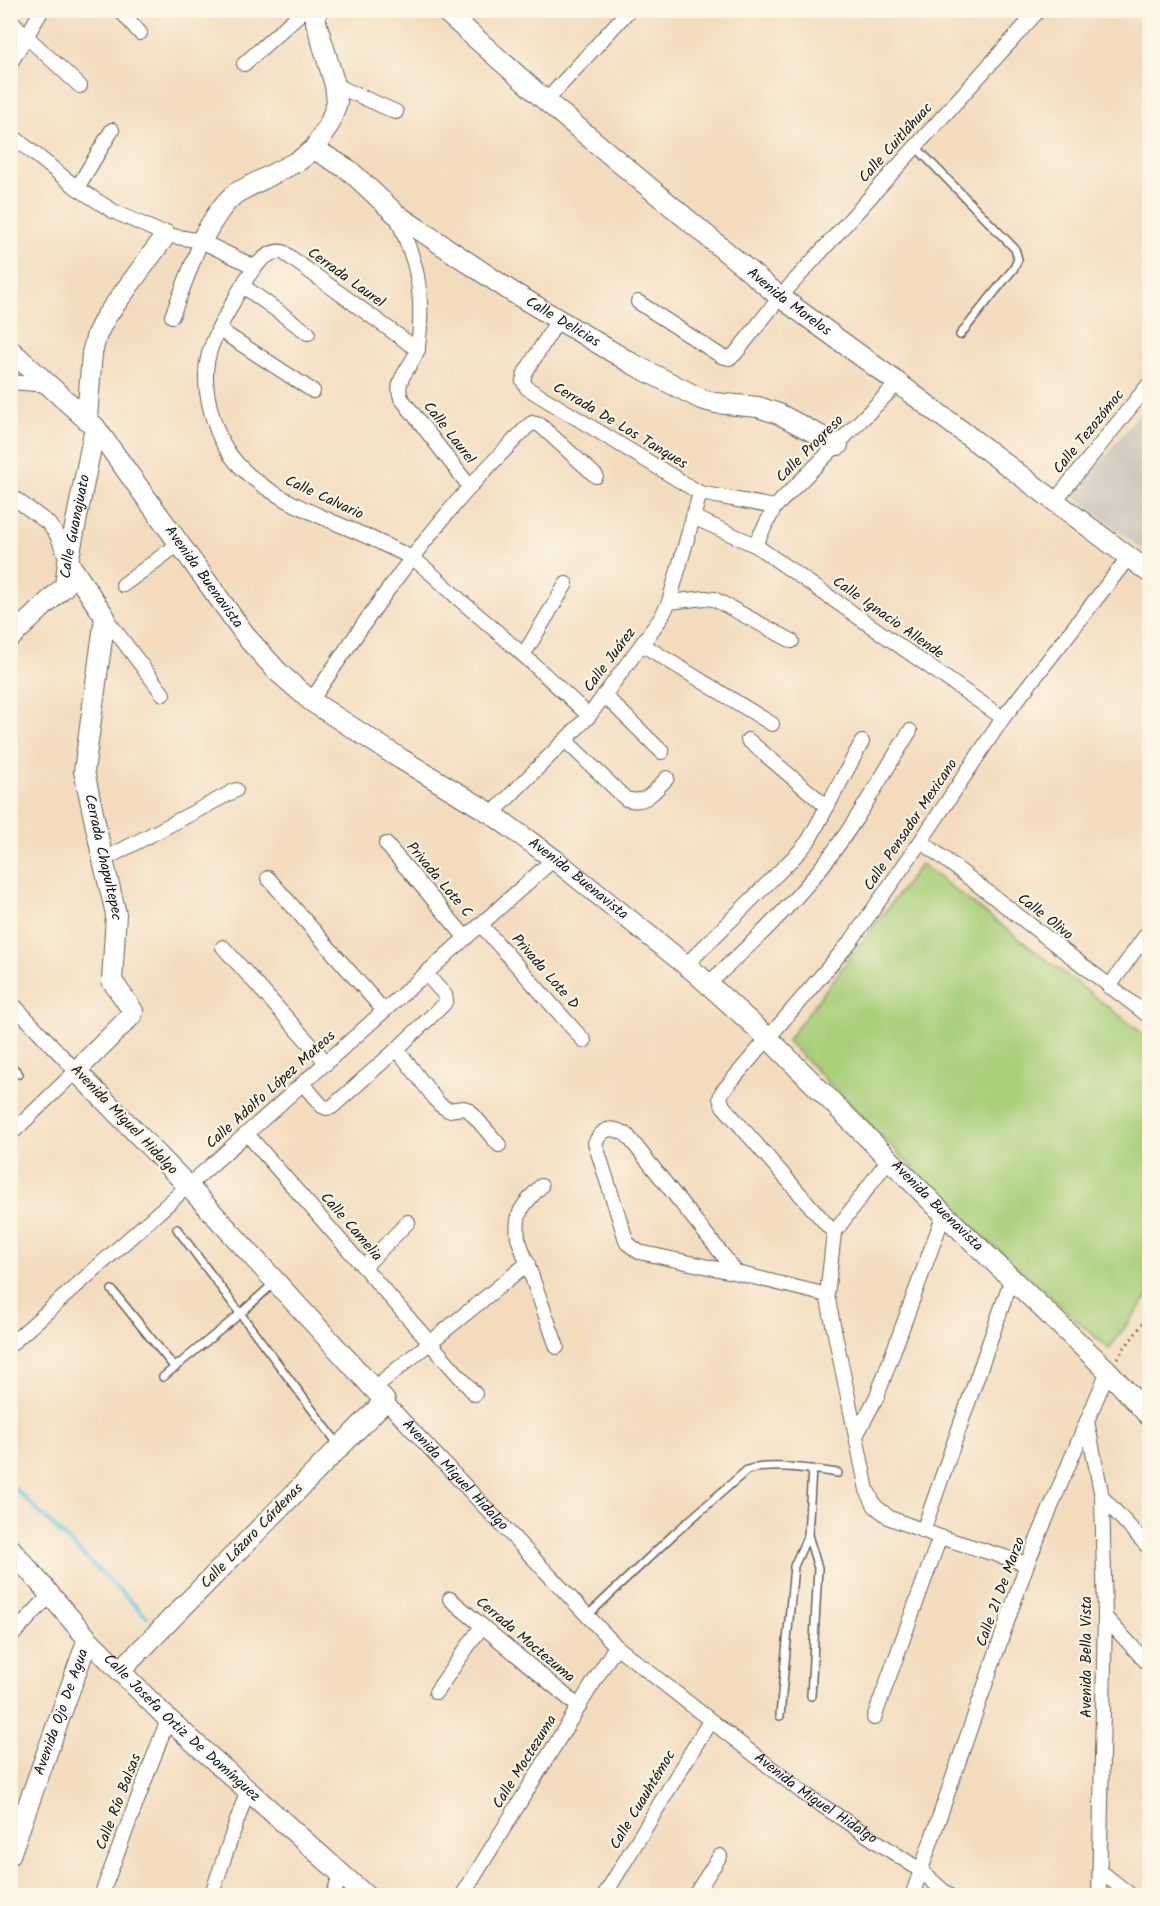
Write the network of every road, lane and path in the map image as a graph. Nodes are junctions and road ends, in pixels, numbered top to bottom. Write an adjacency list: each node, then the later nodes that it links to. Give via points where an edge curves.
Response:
1 (42, 10): 10 (street)
2 (120, 10): 9 (street)
3 (304, 10): 12 (street)
4 (316, 10): 13 (street)
5 (444, 10): 15 (street, Avenida Morelos)
6 (629, 10): 15 (street)
7 (1039, 10): 19 (street, Calle Cuitláhuac)
8 (10, 19): 10 (street)
9 (140, 33)
10 (26, 36): 11 (street); 14 (street)
11 (10, 64)
12 (244, 64)
13 (335, 85): 16 (street); 20 (street, via 336,109)
14 (80, 86)
15 (546, 101): 27 (street, Avenida Morelos)
16 (396, 112)
17 (112, 130): 21 (street)
18 (10, 134): 21 (street)
19 (915, 146): 27 (street, Calle Cuitláhuac); 33 (lane, via 1015,249 1018,260)
20 (314, 149): 22 (street, Calle Delicias, via 349,170); 24 (street, via 290,167 236,193 221,207)
21 (77, 188): 23 (street, via 113,211)
22 (396, 214): 30 (street, Calle Delicias); 35 (street, Calle Laurel, via 417,275)
23 (166, 235): 24 (street); 41 (street, via 97,334 92,353)
24 (201, 241): 25 (street); 29 (street)
25 (255, 267): 26 (street, Calle Calvario); 35 (street, Cerrada Laurel, via 270,253 283,252)
26 (243, 286): 31 (street, Calle Calvario); 32 (street)
27 (780, 297): 28 (street, Calle Cuitláhuac, via 729,358); 37 (street, Avenida Morelos)
28 (639, 302)
29 (172, 316)
30 (558, 320): 42 (street, Calle Delicias, via 701,399 758,407); 45 (street, Cerrada De Los Tanques, via 525,373 523,381 527,388)
31 (218, 329): 40 (street); 52 (street, Calle Calvario, via 205,363 205,381 216,428 238,465 287,501)
32 (308, 333)
33 (960, 335)
34 (10, 350): 39 (street, Avenida Buenavista)
35 (418, 350): 44 (street, Calle Laurel, via 399,383 401,398)
36 (10, 382): 39 (street)
37 (898, 383): 42 (street, Calle Progreso); 47 (street, Avenida Morelos)
38 (1149, 383): 47 (street, Calle Tezozómoc)
39 (49, 385): 41 (street, Avenida Buenavista)
40 (313, 391)
41 (91, 422): 50 (street, Avenida Buenavista); 54 (street, Calle Guanajuato)
42 (838, 444): 48 (street, Calle Progreso)
43 (596, 476): 44 (street, via 532,423)
44 (470, 487): 52 (street, Calle Laurel)
45 (700, 494): 48 (street, Cerrada De Los Tanques); 49 (street, Calle Juárez)
46 (10, 495): 54 (street, via 48,523)
47 (1054, 502): 53 (street, Avenida Morelos)
48 (775, 507): 51 (street, Calle Progreso)
49 (693, 518): 51 (street, Calle Ignacio Allende); 58 (street, Calle Juárez)
50 (180, 543): 57 (street); 66 (street, Avenida Buenavista, via 249,640)
51 (755, 545): 68 (street, Calle Ignacio Allende)
52 (412, 558): 63 (street, Calle Calvario); 66 (street, Calle Laurel)
53 (1128, 558): 55 (street, Avenida Morelos); 68 (street, Calle Pensador Mexicano)
54 (68, 562): 59 (street); 60 (street, Calle Guanajuato, via 63,591)
55 (1149, 573)
56 (566, 584): 63 (street)
57 (123, 585)
58 (669, 602): 61 (street, via 714,599); 62 (street, Calle Juárez)
59 (105, 617): 64 (street); 82 (street, Cerrada Chapultepec, via 84,771)
60 (10, 638)
61 (792, 640)
62 (643, 645): 65 (street, Calle Juárez); 69 (street)
63 (524, 654): 67 (street, Calle Calvario)
64 (163, 694)
65 (604, 695): 67 (street, Calle Juárez); 74 (street)
66 (311, 700): 78 (street, Avenida Buenavista)
67 (589, 716): 72 (street, Calle Juárez)
68 (1003, 718): 79 (street, Calle Pensador Mexicano)
69 (772, 724)
70 (910, 731): 90 (street, via 820,870 771,926)
71 (748, 740): 77 (street)
72 (566, 741): 75 (street, via 627,799 645,799); 78 (street, Calle Juárez)
73 (862, 742): 77 (street)
74 (662, 752)
75 (668, 778)
76 (236, 790): 82 (street)
77 (827, 807): 88 (street, via 800,851)
78 (492, 813): 81 (street, Avenida Buenavista)
79 (921, 842): 91 (street, Calle Olivo); 95 (street, Calle Pensador Mexicano, via 851,941)
80 (386, 844): 86 (street, Privada Lote C)
81 (554, 859): 84 (street, Calle Adolfo López Mateos); 88 (street, Avenida Buenavista)
82 (103, 860): 100 (street, Cerrada Chapultepec, via 116,914 112,981 133,1011)
83 (268, 878): 93 (street)
84 (481, 925): 86 (street, Calle Adolfo López Mateos); 96 (street, Privada Lote D)
85 (1149, 928): 91 (street)
86 (466, 938): 89 (street, Calle Adolfo López Mateos)
87 (223, 947): 98 (street)
88 (686, 965): 90 (street, Avenida Buenavista)
89 (426, 974): 93 (street, Calle Adolfo López Mateos); 97 (street, via 446,1000)
90 (708, 984): 95 (street, Avenida Buenavista)
91 (1109, 987): 94 (street, Calle Olivo)
92 (10, 1001): 100 (street, Avenida Miguel Hidalgo)
93 (384, 1011): 98 (street, Calle Adolfo López Mateos)
94 (1149, 1017)
95 (769, 1039): 106 (street, Avenida Buenavista); 112 (street, Calle Pensador Mexicano, via 720,1098)
96 (584, 1041)
97 (397, 1049): 102 (street, via 332,1107 322,1106); 105 (street, via 439,1104 448,1110 469,1110)
98 (327, 1063): 102 (street, Calle Adolfo López Mateos)
99 (10, 1064): 101 (lane)
100 (76, 1071): 104 (street); 108 (street, Avenida Miguel Hidalgo)
101 (19, 1074)
102 (303, 1084): 103 (street, Calle Adolfo López Mateos)
103 (247, 1134): 108 (street, Calle Adolfo López Mateos); 114 (street, Calle Camelia)
104 (10, 1135)
105 (499, 1145)
106 (889, 1159): 109 (street, Avenida Buenavista); 112 (street)
107 (541, 1186): 113 (street, via 520,1210 516,1222)
108 (189, 1187): 117 (street, Avenida Miguel Hidalgo); 123 (street, Calle Adolfo López Mateos)
109 (944, 1214): 116 (street, Avenida Buenavista); 132 (street, via 877,1396)
110 (408, 1222): 114 (street)
111 (177, 1229): 120 (lane)
112 (834, 1233): 119 (street)
113 (528, 1263): 122 (street); 124 (street)
114 (363, 1267): 122 (street, Calle Camelia)
115 (737, 1274): 115 (street, via 627,1135 617,1129 599,1135 595,1143 627,1243 632,1248); 119 (street)
116 (1012, 1278): 126 (street, Avenida Buenavista); 137 (street)
117 (275, 1282): 120 (lane); 128 (street, Avenida Miguel Hidalgo)
118 (111, 1290): 125 (lane)
119 (827, 1294): 132 (street)
120 (240, 1314): 125 (lane); 133 (lane)
121 (1149, 1314): 126 (path)
122 (430, 1342): 128 (street); 129 (street, Calle Camelia)
123 (10, 1345)
124 (557, 1347)
125 (175, 1368): 127 (lane)
126 (1108, 1371): 130 (street, Avenida Buenavista); 131 (street, Calle 21 De Marzo)
127 (163, 1377)
128 (380, 1394): 133 (street, Calle Lázaro Cárdenas); 145 (street, Avenida Miguel Hidalgo)
129 (475, 1394)
130 (1149, 1417)
131 (1087, 1421): 136 (street, Avenida Bella Vista); 142 (street, Calle 21 De Marzo)
132 (857, 1434): 137 (street, via 867,1490 875,1506 890,1518)
133 (340, 1446): 152 (street, Calle Lázaro Cárdenas)
134 (812, 1469): 135 (lane); 138 (lane); 145 (lane, via 747,1470)
135 (838, 1473)
136 (1102, 1497): 141 (street); 146 (street, Avenida Bella Vista)
137 (923, 1531): 139 (street)
138 (808, 1535): 154 (lane, via 818,1568); 156 (lane, via 794,1566)
139 (940, 1537): 142 (street); 157 (street)
140 (10, 1548): 143 (street, Calle Josefa Ortiz De Domínguez)
141 (1149, 1550)
142 (1028, 1564): 163 (street, Calle 21 De Marzo)
143 (51, 1594): 148 (street); 149 (street, Calle Josefa Ortiz De Domínguez)
144 (450, 1599): 147 (street, Cerrada Moctezuma)
145 (587, 1616): 150 (street, Avenida Miguel Hidalgo)
146 (1105, 1617): 151 (street); 164 (street, Avenida Bella Vista)
147 (482, 1626): 153 (street); 155 (street, Cerrada Moctezuma)
148 (10, 1638)
149 (88, 1639): 152 (street, Calle Josefa Ortiz De Domínguez); 161 (street, Avenida Ojo De Agua)
150 (616, 1646): 155 (street, Calle Moctezuma); 159 (street, Avenida Miguel Hidalgo)
151 (1149, 1666)
152 (120, 1671): 158 (street, Calle Josefa Ortiz De Domínguez)
153 (436, 1692)
154 (811, 1696)
155 (579, 1707): 170 (street, Calle Moctezuma)
156 (780, 1716)
157 (874, 1718)
158 (168, 1719): 160 (street, Calle Josefa Ortiz De Domínguez); 166 (street, Calle Río Balsas)
159 (710, 1721): 163 (street, Avenida Miguel Hidalgo, via 803,1793); 171 (street, Calle Cuauhtémoc)
160 (248, 1789): 165 (street, Calle Josefa Ortiz De Domínguez); 167 (street)
161 (10, 1855)
162 (720, 1856): 172 (street)
163 (920, 1870): 173 (street, Calle 21 De Marzo); 174 (street, Avenida Miguel Hidalgo)
164 (1101, 1871): 175 (street, Avenida Bella Vista); 176 (street)
165 (341, 1873): 168 (street); 169 (street, Calle Josefa Ortiz De Domínguez)
166 (101, 1896)
167 (211, 1896)
168 (333, 1896)
169 (366, 1896)
170 (462, 1896)
171 (604, 1896)
172 (694, 1896)
173 (912, 1896)
174 (949, 1896)
175 (1099, 1896)
176 (1132, 1896)

